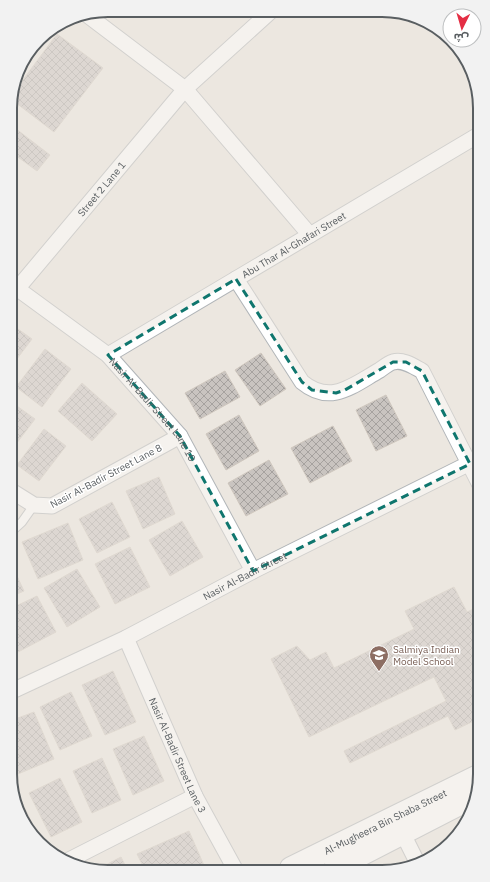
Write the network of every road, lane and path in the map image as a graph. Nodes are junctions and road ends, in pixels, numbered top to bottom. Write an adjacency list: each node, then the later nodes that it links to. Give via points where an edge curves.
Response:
1 (264, 17): 3 (street, Street 2 Lane 1)
2 (92, 19): 3 (street)
3 (185, 89): 5 (street); 7 (street, Street 2 Lane 1)
4 (473, 138): 5 (street, Abu Thar Al-Ghafari Street)
5 (310, 235): 6 (street, Abu Thar Al-Ghafari Street)
6 (236, 279): 9 (street, Abu Thar Al-Ghafari Street); 11 (street, via 302,382 312,390 322,393 340,392 393,362 406,362 422,370)
7 (17, 283)
8 (17, 288): 9 (street, Nasir Al-Badir Street Lane 10)
9 (108, 355): 10 (street, Nasir Al-Badir Street Lane 10)
10 (180, 436): 14 (street, Nasir Al-Badir Street Lane 8, via 57,504 46,507); 16 (street, Nasir Al-Badir Street Lane 10)
11 (473, 458)
12 (473, 462): 16 (street, Nasir Al-Badir Street)
13 (17, 495): 14 (street)
14 (34, 506): 15 (lane)
15 (17, 527)
16 (253, 571): 17 (street, Nasir Al-Badir Street)
17 (126, 638): 18 (street, Nasir Al-Badir Street); 20 (street, Nasir Al-Badir Street Lane 3)
18 (17, 684)
19 (473, 778): 26 (main road, Al-Mugheera Bin Shaba Street)
20 (195, 796): 23 (street); 25 (street, Nasir Al-Badir Street Lane 3)
21 (469, 800): 22 (main road, Al-Mugheera Bin Shaba Street)
22 (402, 834): 24 (street); 27 (main road, Al-Mugheera Bin Shaba Street)
23 (73, 858)
24 (415, 859)
25 (233, 865)
26 (297, 865)
27 (341, 865)

